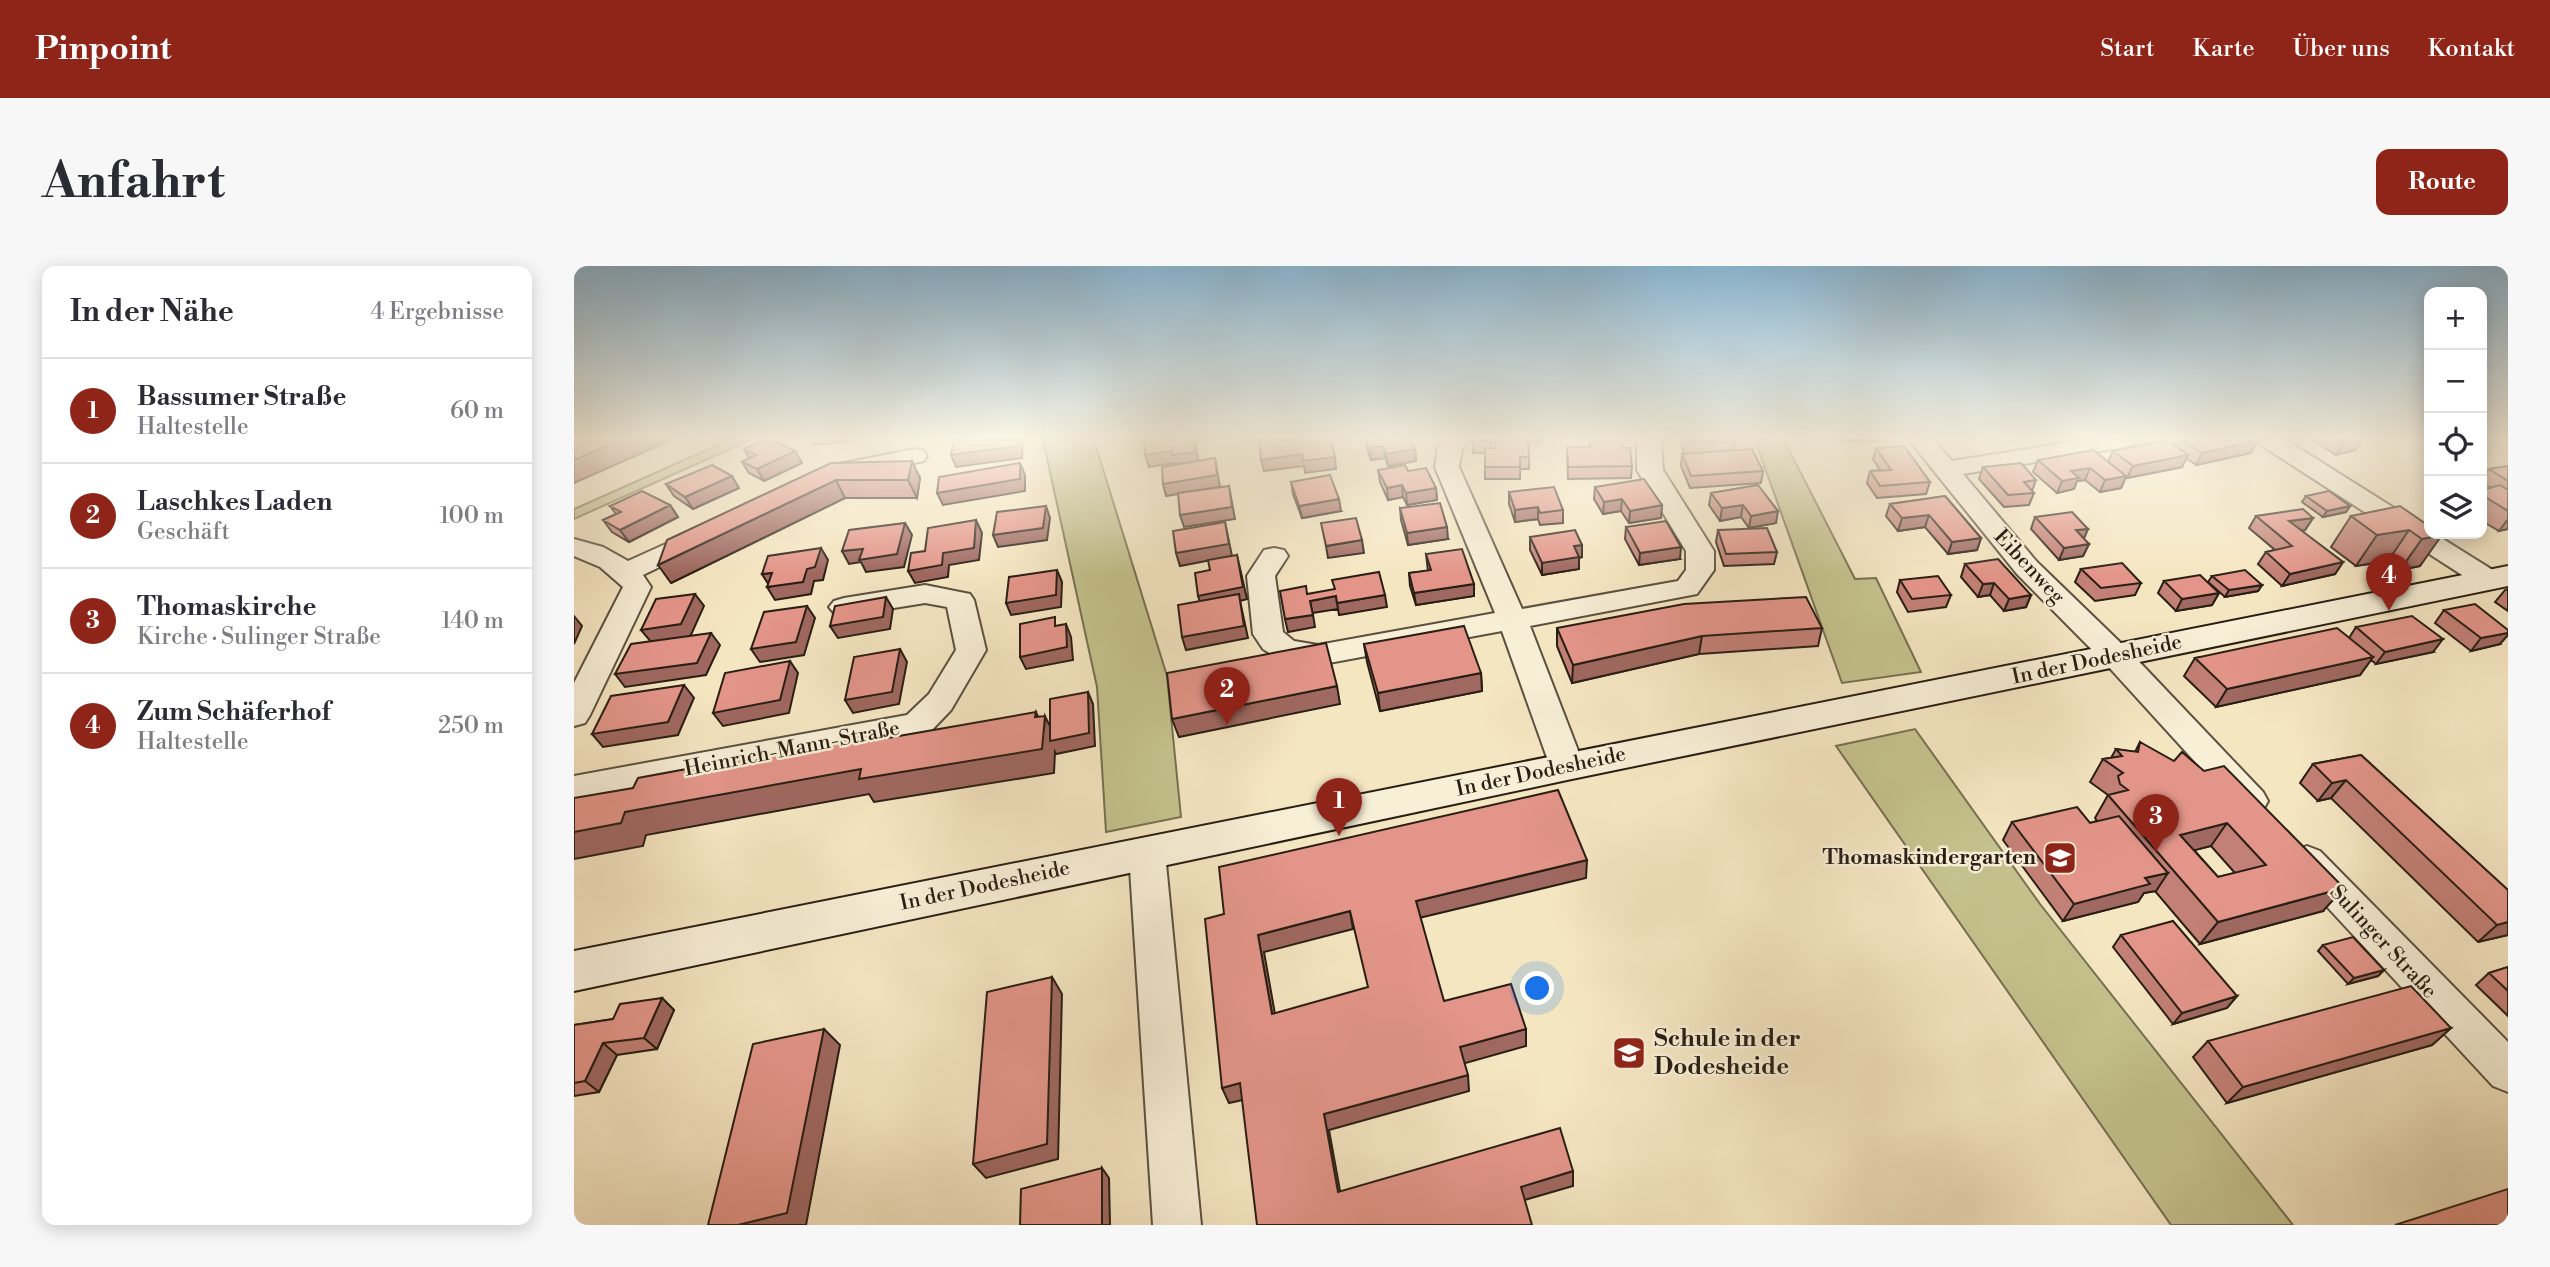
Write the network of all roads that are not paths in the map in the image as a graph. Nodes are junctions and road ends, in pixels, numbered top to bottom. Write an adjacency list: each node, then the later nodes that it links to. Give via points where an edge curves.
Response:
1 (1455, 485): 11 (street)
2 (1659, 485): 11 (street, via 1700,551 1700,570 1687,587)
3 (1957, 485): 12 (street, Eibenweg, via 2027,568)
4 (2344, 485): 9 (street)
5 (726, 523): 8 (street)
6 (574, 547): 8 (street, via 599,554)
7 (1274, 556): 11 (street, via 1261,576 1267,633 1275,645 1292,653 1318,655)
8 (627, 572): 13 (street, via 637,587)
9 (2499, 578): 12 (street, In der Dodesheide)
10 (844, 607): 15 (street, Heinrich-Mann-Straße, via 925,594 960,600 971,650 940,702 917,725)
11 (1513, 621): 14 (street)
12 (2117, 657): 14 (street, In der Dodesheide); 18 (street, Sulinger Straße)
13 (574, 715)
14 (1567, 766): 16 (street, In der Dodesheide)
15 (574, 789)
16 (1147, 853): 17 (street, In der Dodesheide); 19 (street)
17 (574, 971)
18 (2508, 1072)
19 (1177, 1225)

